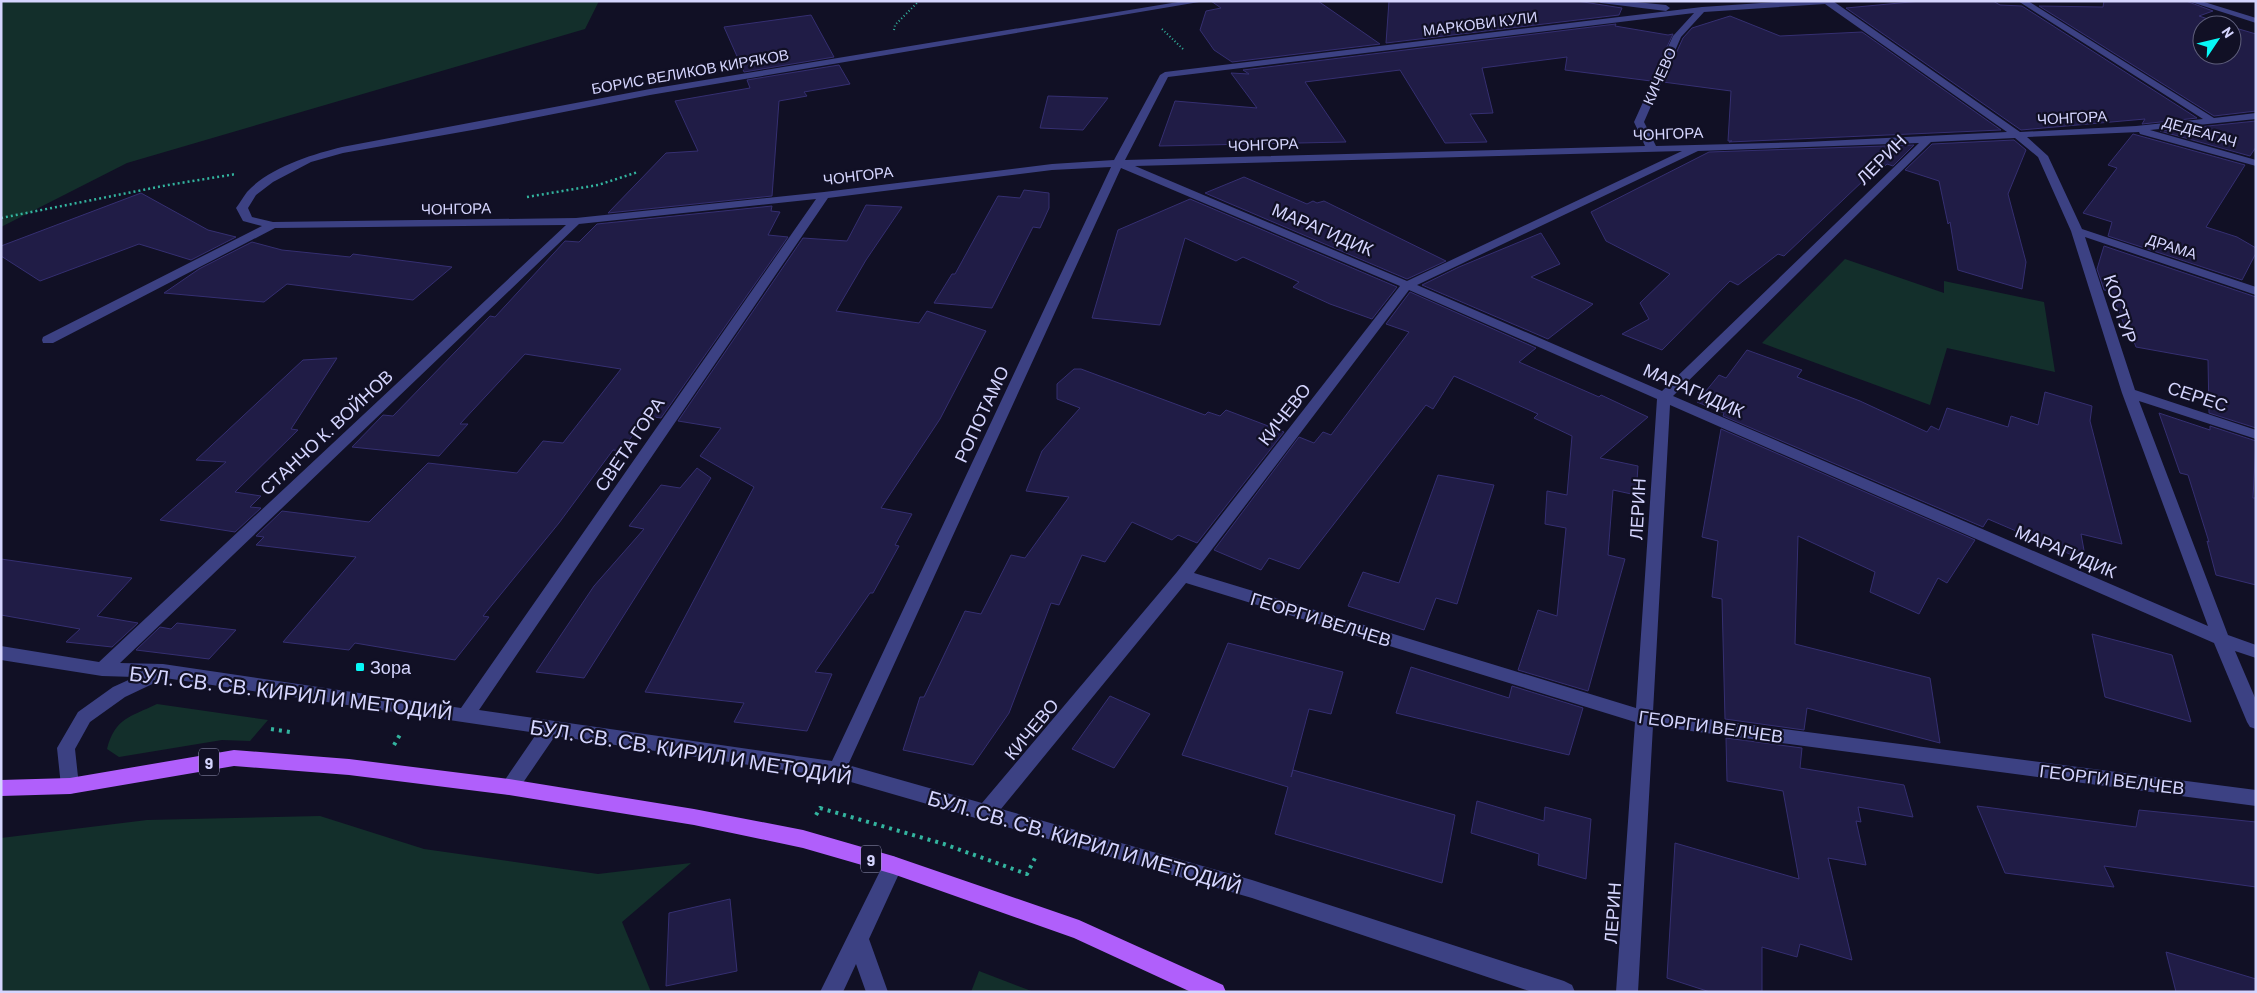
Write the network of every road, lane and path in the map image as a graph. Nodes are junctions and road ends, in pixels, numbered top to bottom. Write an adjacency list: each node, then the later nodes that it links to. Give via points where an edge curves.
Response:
1 (919, 1): 10 (path, via 895,25)
2 (1201, 1): 8 (street, БОРИС ВЕЛИКОВ КИРЯКОВ)
3 (1601, 1): 7 (street)
4 (1828, 1): 7 (street, МАРКОВИ КУЛИ); 16 (street, КОСТУР)
5 (2022, 1): 14 (street)
6 (2192, 1): 9 (street)
7 (1702, 10): 11 (street, МАРКОВИ КУЛИ); 19 (street, КИЧЕВО, via 1677,36 1639,122)
8 (1139, 13): 10 (street, БОРИС ВЕЛИКОВ КИРЯКОВ); 11 (path, via 1183,48)
9 (2256, 22)
10 (890, 52): 28 (street, БОРИС ВЕЛИКОВ КИРЯКОВ, via 650,92 342,150 301,163 252,193 242,208 247,219)
11 (1200, 71): 12 (street, МАРКОВИ КУЛИ)
12 (1165, 75): 20 (street, РОПОТАМО)
13 (2256, 116): 14 (street, ЧОНГОРА)
14 (2213, 121): 15 (street, ЧОНГОРА)
15 (2136, 129): 16 (street, ЧОНГОРА); 21 (street, ДЕДЕАГАЧ)
16 (2018, 135): 17 (street, ЧОНГОРА); 29 (street, КОСТУР, via 2043,156)
17 (1928, 139): 18 (street, ЧОНГОРА); 34 (street, ЛЕРИН)
18 (1698, 147): 19 (street, ЧОНГОРА); 30 (street, КИЧЕВО)
19 (1652, 149): 20 (street, ЧОНГОРА)
20 (1118, 163): 24 (street, ЧОНГОРА, via 1052,167); 30 (street, МАРАГИДИК); 50 (street, РОПОТАМО)
21 (2256, 163)
22 (638, 172): 25 (path, via 598,185)
23 (236, 174): 26 (path)
24 (824, 195): 27 (street, ЧОНГОРА); 43 (street, СВЕТА ГОРА)
25 (526, 197)
26 (1, 218)
27 (576, 222): 28 (street, ЧОНГОРА); 40 (street, СТАНЧО К. ВОЙНОВ)
28 (273, 225): 32 (street)
29 (2077, 231): 31 (street, ДРАМА); 33 (street, КОСТУР)
30 (1408, 285): 34 (street, МАРАГИДИК); 36 (street, КИЧЕВО)
31 (2256, 291)
32 (48, 340)
33 (2129, 393): 35 (street, СЕРЕС); 37 (street, КОСТУР)
34 (1664, 397): 37 (street, МАРАГИДИК); 44 (street, ЛЕРИН)
35 (2256, 435)
36 (1183, 576): 44 (street, ГЕОРГИ ВЕЛЧЕВ); 55 (street, КИЧЕВО)
37 (2221, 639): 38 (street, МАРАГИДИК); 45 (street, КОСТУР)
38 (2256, 652)
39 (1, 653): 40 (street, БУЛ. СВ. СВ. КИРИЛ И МЕТОДИЙ)
40 (102, 669): 41 (street, БУЛ. СВ. СВ. КИРИЛ И МЕТОДИЙ)
41 (163, 671): 42 (street, БУЛ. СВ. СВ. КИРИЛ И МЕТОДИЙ, via 362,699); 51 (street, via 119,692 84,717 66,748)
42 (417, 710): 43 (street, БУЛ. СВ. СВ. КИРИЛ И МЕТОДИЙ); 49 (path)
43 (466, 715): 46 (street, БУЛ. СВ. СВ. КИРИЛ И МЕТОДИЙ)
44 (1644, 718): 54 (street, ГЕОРГИ ВЕЛЧЕВ); 64 (street, ЛЕРИН)
45 (2256, 722)
46 (550, 729): 50 (street, БУЛ. СВ. СВ. КИРИЛ И МЕТОДИЙ); 52 (street)
47 (271, 730): 48 (path)
48 (299, 733)
49 (393, 746)
50 (837, 770): 55 (street, БУЛ. СВ. СВ. КИРИЛ И МЕТОДИЙ)
51 (70, 786): 52 (main road, 9, via 234,758 349,767); 53 (main road, 9)
52 (510, 787): 57 (main road, 9, via 694,817)
53 (1, 788)
54 (2256, 798)
55 (986, 812): 56 (street, БУЛ. СВ. СВ. КИРИЛ И МЕТОДИЙ)
56 (1049, 831): 57 (path, via 1027,874 944,844 820,808); 63 (street, БУЛ. СВ. СВ. КИРИЛ И МЕТОДИЙ, via 1252,890)
57 (803, 839): 58 (main road, 9)
58 (893, 865): 59 (street); 62 (main road, 9, via 1079,930)
59 (858, 939): 60 (street); 61 (street)
60 (832, 992)
61 (877, 992)
62 (1215, 992)
63 (1564, 992)
64 (1627, 992)

